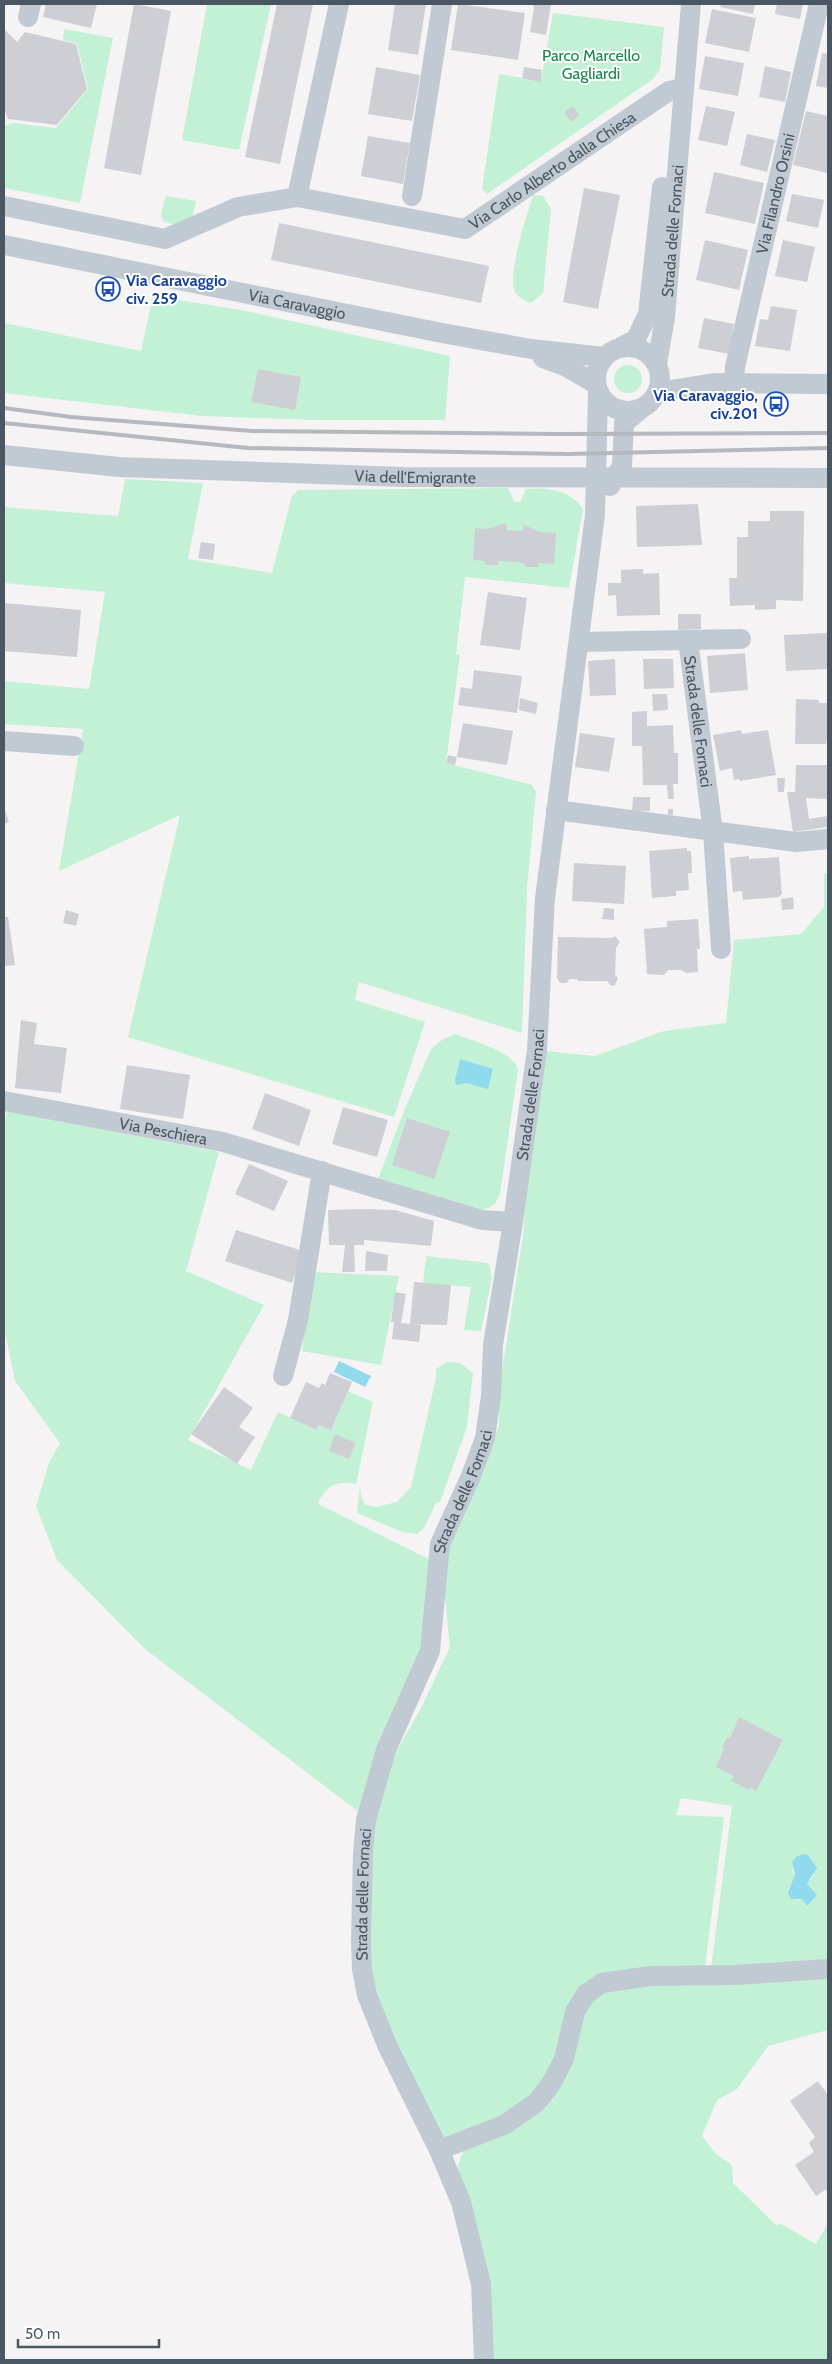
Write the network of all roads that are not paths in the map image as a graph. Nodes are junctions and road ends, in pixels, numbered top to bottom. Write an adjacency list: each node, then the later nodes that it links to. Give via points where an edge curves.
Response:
1 (338, 4): 7 (street)
2 (442, 4): 6 (street)
3 (691, 4): 5 (street, Strada delle Fornaci)
4 (819, 4): 14 (street, Via Filandro Orsini, via 735,367)
5 (683, 93): 7 (street, Via Carlo Alberto dalla Chiesa, via 669,91 466,229); 11 (street, Strada delle Fornaci, via 667,142 648,314 636,338); 12 (street, Strada delle Fornaci)
6 (412, 196)
7 (297, 197): 8 (street, Via Carlo Alberto dalla Chiesa, via 238,207 165,239)
8 (4, 206)
9 (4, 245): 10 (street, Via Caravaggio)
10 (442, 333): 11 (street, Via Caravaggio, via 531,349); 16 (street, Via Caravaggio, via 565,366)
11 (612, 352): 12 (street, via 642,350); 16 (street, via 596,374)
12 (658, 367): 13 (street); 17 (street)
13 (714, 383): 14 (street); 17 (street)
14 (734, 384): 15 (street)
15 (828, 384)
16 (597, 388): 18 (street, via 604,402 619,411); 20 (street, Strada delle Fornaci)
17 (658, 392): 18 (street)
18 (642, 409): 21 (street, Strada delle Fornaci, via 624,422 622,466)
19 (4, 454): 20 (street, Via dell'Emigrante, via 148,468 404,477)
20 (595, 477): 21 (street, Via dell'Emigrante); 23 (street, Strada delle Fornaci)
21 (617, 477): 22 (street, Via dell'Emigrante); 23 (street, Strada delle Fornaci, via 603,496)
22 (828, 478)
23 (595, 515): 26 (street, Strada delle Fornaci)
24 (741, 639): 25 (street, Strada delle Fornaci)
25 (688, 640): 26 (street, Strada delle Fornaci); 30 (street, Strada delle Fornaci)
26 (579, 642): 29 (street, Strada delle Fornaci)
27 (4, 741): 28 (street)
28 (74, 746)
29 (556, 810): 30 (street); 35 (street, Strada delle Fornaci, via 545,898 537,1050)
30 (713, 832): 31 (street, via 796,842); 32 (street, Strada delle Fornaci)
31 (828, 839)
32 (721, 950)
33 (4, 1101): 34 (street, Via Peschiera, via 222,1142)
34 (322, 1171): 35 (street, Via Peschiera, via 482,1220); 36 (street, via 298,1320)
35 (513, 1222): 38 (street, Strada delle Fornaci, via 493,1345 485,1438 440,1544 430,1651 386,1750 366,1820 364,1845 361,1941 367,1995 387,2045)
36 (283, 1376)
37 (825, 1970): 38 (street, via 651,1976 602,1983 586,1994 575,2012 564,2059 536,2103 504,2125)
38 (439, 2150): 39 (street, Strada delle Fornaci, via 460,2202 480,2284)
39 (484, 2360)

